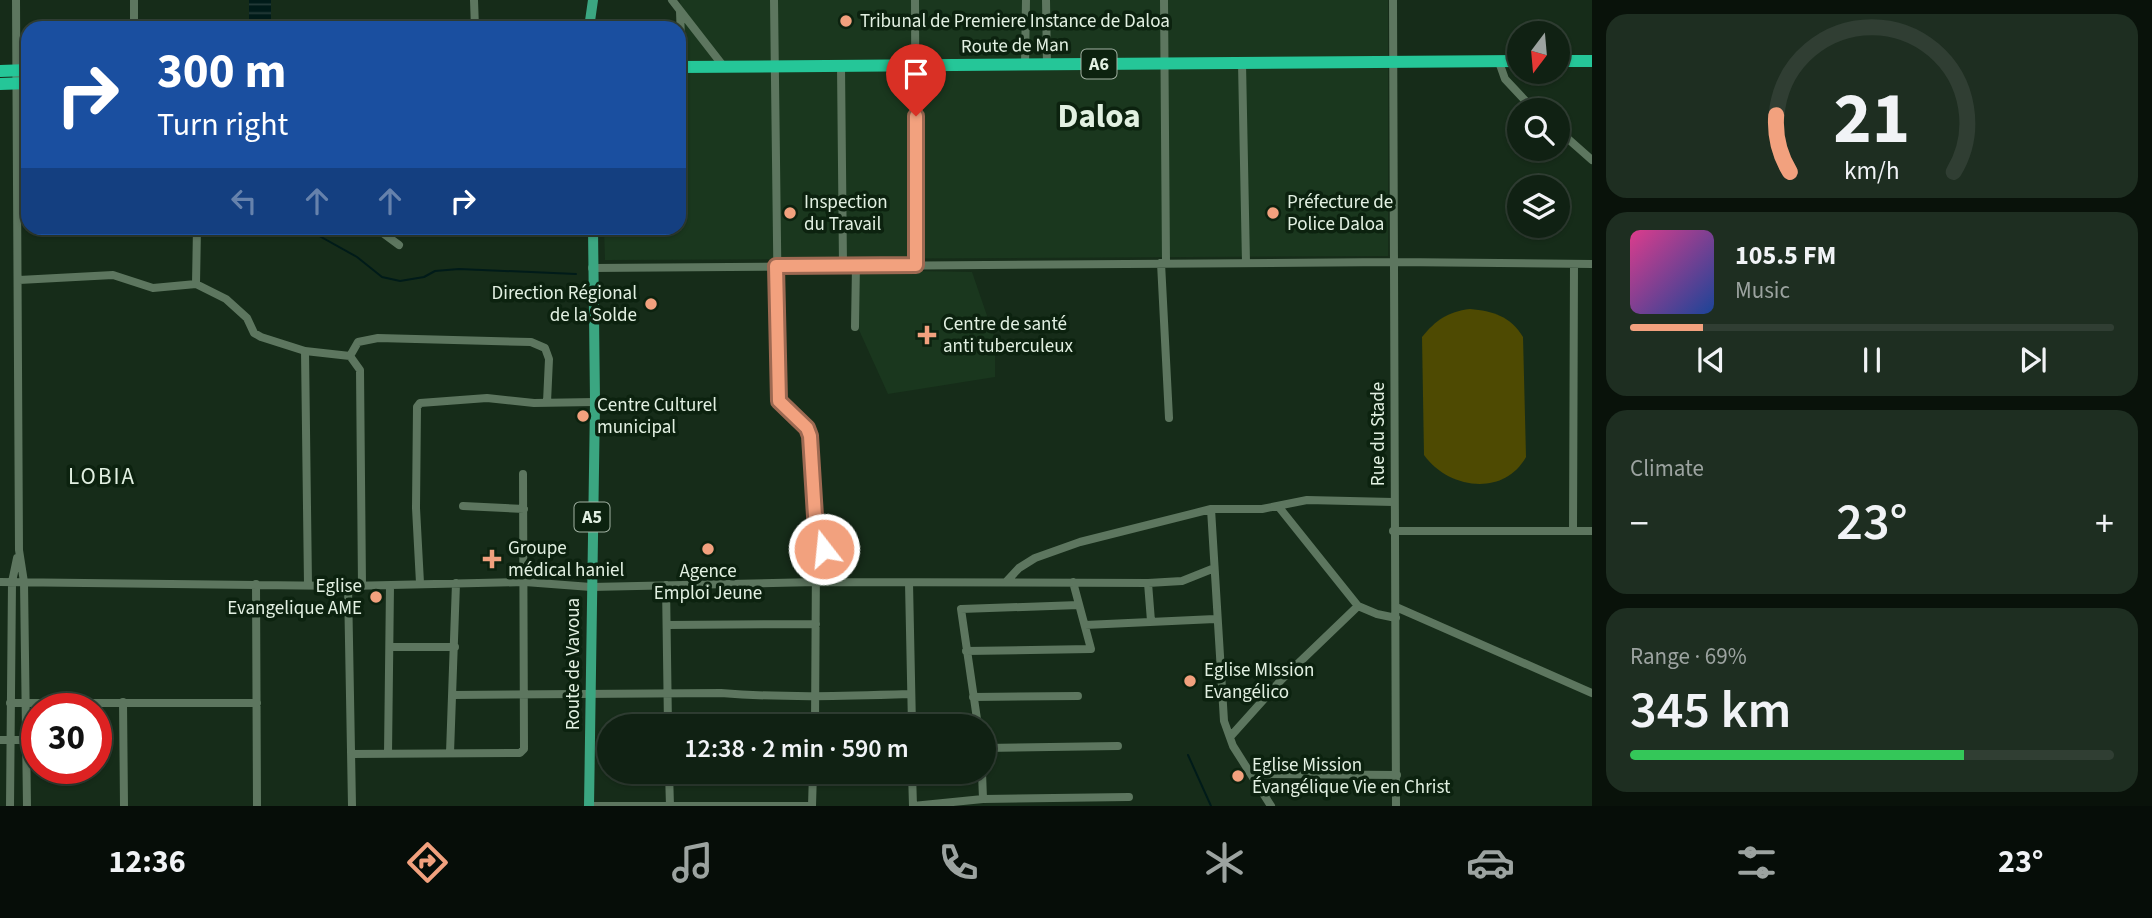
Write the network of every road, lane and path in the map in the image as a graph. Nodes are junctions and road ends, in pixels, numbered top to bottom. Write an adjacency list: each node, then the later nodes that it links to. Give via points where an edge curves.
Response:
1 (16, 0): 22 (street)
2 (134, 0): 13 (street)
3 (474, 0): 14 (street)
4 (672, 0): 12 (street)
5 (774, 0): 31 (street)
6 (915, 0): 29 (street)
7 (1026, 0): 26 (street)
8 (1046, 0): 27 (street)
9 (1164, 0): 23 (street)
10 (1393, 0): 19 (street, Rue du Stade)
11 (593, 4): 15 (main road)
12 (680, 10): 16 (street); 30 (street)
13 (134, 21)
14 (475, 21)
15 (597, 21)
16 (680, 21)
17 (1570, 61): 18 (highway)
18 (1592, 61)
19 (1392, 62): 20 (highway, Route de Man / A6); 24 (highway, Route de Man / A6); 44 (street, Rue du Stade)
20 (1499, 62): 21 (highway, Route de Man / A6); 36 (street, via 1505,79)
21 (1507, 62)
22 (21, 64)
23 (1165, 64): 24 (highway, Route de Man / A6); 27 (highway, Route de Man / A6); 45 (street)
24 (1242, 64): 46 (street)
25 (686, 65): 30 (highway, Route de Man / A6)
26 (1025, 65): 27 (highway, Route de Man / A6); 29 (highway, Route de Man / A6)
27 (1047, 65)
28 (841, 66): 29 (highway, Route de Man / A6); 31 (highway, Route de Man / A6); 49 (street)
29 (915, 66): 51 (street)
30 (724, 67): 31 (highway, Route de Man / A6)
31 (773, 67): 52 (street)
32 (0, 71): 33 (highway)
33 (21, 77)
34 (21, 77): 35 (highway)
35 (0, 84)
36 (1523, 98)
37 (1570, 141): 39 (street)
38 (21, 145): 54 (street)
39 (1592, 160)
40 (197, 235): 55 (street)
41 (385, 235): 43 (street)
42 (593, 235): 53 (main road, Route de Vavoua / A5)
43 (399, 245)
44 (1394, 262): 46 (street); 47 (street); 63 (street, Rue du Stade)
45 (1163, 263): 46 (street); 51 (street); 61 (street)
46 (1246, 263)
47 (1574, 264): 48 (street); 68 (street)
48 (1592, 264)
49 (843, 265): 50 (street); 52 (street)
50 (856, 265): 51 (street); 56 (street)
51 (916, 265)
52 (776, 266): 53 (street); 77 (street, via 779,401 810,436 816,532 825,546 816,559)
53 (592, 268): 60 (main road, Route de Vavoua / A5)
54 (19, 280): 55 (street, via 113,275 153,288); 71 (street)
55 (196, 284): 57 (street, via 226,299 261,337)
56 (855, 327)
57 (305, 351): 58 (street); 86 (street)
58 (350, 356): 59 (street, via 358,342 378,338 531,342 545,348 549,359); 88 (street, via 360,370)
59 (547, 402): 60 (street); 80 (street, via 487,398 417,407)
60 (595, 402): 90 (main road, Route de Vavoua / A5)
61 (1169, 418)
62 (523, 474): 66 (street)
63 (1394, 502): 65 (street, via 1307,500); 69 (street, Rue du Stade)
64 (463, 506): 66 (street)
65 (1278, 506): 67 (street); 92 (street)
66 (524, 509): 76 (street)
67 (1211, 509): 72 (street); 78 (street, via 1035,558)
68 (1573, 530): 69 (street); 70 (street)
69 (1393, 531): 93 (street, Rue du Stade)
70 (1592, 531)
71 (19, 550): 74 (street); 75 (street)
72 (1212, 569): 83 (street, via 1182,581); 94 (street)
73 (0, 582): 74 (street)
74 (12, 582): 75 (street); 116 (street)
75 (24, 582): 84 (street); 104 (street)
76 (525, 582): 81 (street); 90 (street); 105 (street)
77 (816, 582): 82 (street); 85 (street); 97 (street)
78 (1006, 582): 79 (street); 82 (street)
79 (1073, 582): 83 (street); 91 (street)
80 (420, 583): 81 (street); 89 (street)
81 (456, 583): 100 (street)
82 (909, 583): 108 (street)
83 (1148, 583): 96 (street)
84 (256, 584): 86 (street); 117 (street)
85 (666, 584): 90 (street); 98 (street)
86 (308, 585): 87 (street)
87 (348, 586): 88 (street); 129 (street)
88 (362, 586): 89 (street)
89 (390, 586): 101 (street)
90 (592, 587): 103 (main road, Route de Vavoua / A5)
91 (1079, 605): 99 (street); 102 (street, via 961,608)
92 (1358, 606): 95 (street); 122 (street)
93 (1396, 607): 95 (street, Rue du Stade); 107 (street)
94 (1215, 618): 96 (street); 122 (street, via 1224,721)
95 (1396, 618): 132 (street, Rue du Stade)
96 (1151, 621): 99 (street)
97 (816, 624): 98 (street); 111 (street)
98 (667, 625): 106 (street)
99 (1085, 625): 102 (street, via 1090,649)
100 (455, 647): 101 (street); 109 (street)
101 (390, 648): 130 (street)
102 (966, 651): 112 (street)
103 (591, 692): 105 (street); 106 (street); 145 (main road, Route de Vavoua / A5)
104 (26, 693)
105 (524, 693): 109 (street); 128 (street, via 525,740 520,753)
106 (668, 693): 111 (street); 118 (street)
107 (1592, 693)
108 (911, 694): 111 (street); 120 (street)
109 (453, 695): 128 (street)
110 (1079, 696): 112 (street)
111 (816, 697): 119 (street)
112 (974, 697): 121 (street)
113 (21, 702): 116 (street)
114 (112, 702): 115 (street)
115 (123, 702): 117 (street); 142 (street)
116 (10, 703): 124 (street)
117 (257, 703): 143 (street)
118 (668, 714)
119 (815, 714)
120 (912, 714)
121 (976, 714)
122 (1230, 737): 131 (street)
123 (0, 740): 124 (street)
124 (10, 740): 125 (street); 140 (street)
125 (21, 740)
126 (1118, 746): 127 (street)
127 (996, 748)
128 (450, 753): 130 (street)
129 (351, 754): 130 (street); 144 (street)
130 (387, 754)
131 (1252, 774): 132 (street); 149 (street)
132 (1397, 775): 150 (street, Rue du Stade)
133 (27, 784): 141 (street)
134 (669, 784): 146 (street)
135 (813, 784): 147 (street)
136 (912, 784): 148 (street)
137 (982, 784): 139 (street)
138 (1129, 797): 139 (street)
139 (983, 799): 148 (street)
140 (10, 806)
141 (27, 806)
142 (124, 806)
143 (257, 806)
144 (352, 806)
145 (589, 806): 146 (street)
146 (670, 806): 147 (street)
147 (812, 806)
148 (913, 806)
149 (1271, 806)
150 (1396, 806)

